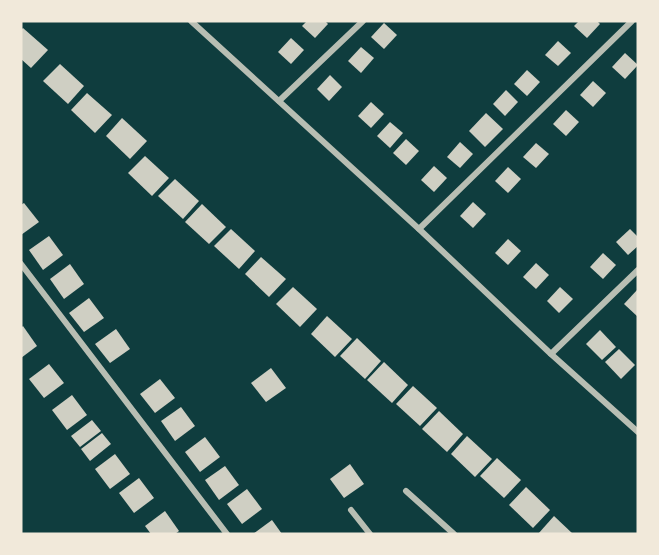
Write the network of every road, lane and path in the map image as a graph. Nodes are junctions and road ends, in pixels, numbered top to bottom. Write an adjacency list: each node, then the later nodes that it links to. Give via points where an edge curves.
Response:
1 (191, 21): 4 (street)
2 (363, 21): 4 (street)
3 (632, 21): 5 (street)
4 (279, 101): 5 (street)
5 (420, 229): 8 (street)
6 (21, 264): 12 (street)
7 (638, 270): 8 (street)
8 (551, 354): 9 (street)
9 (638, 432)
10 (406, 491): 14 (street)
11 (351, 510): 13 (street)
12 (228, 534)
13 (370, 534)
14 (454, 534)

